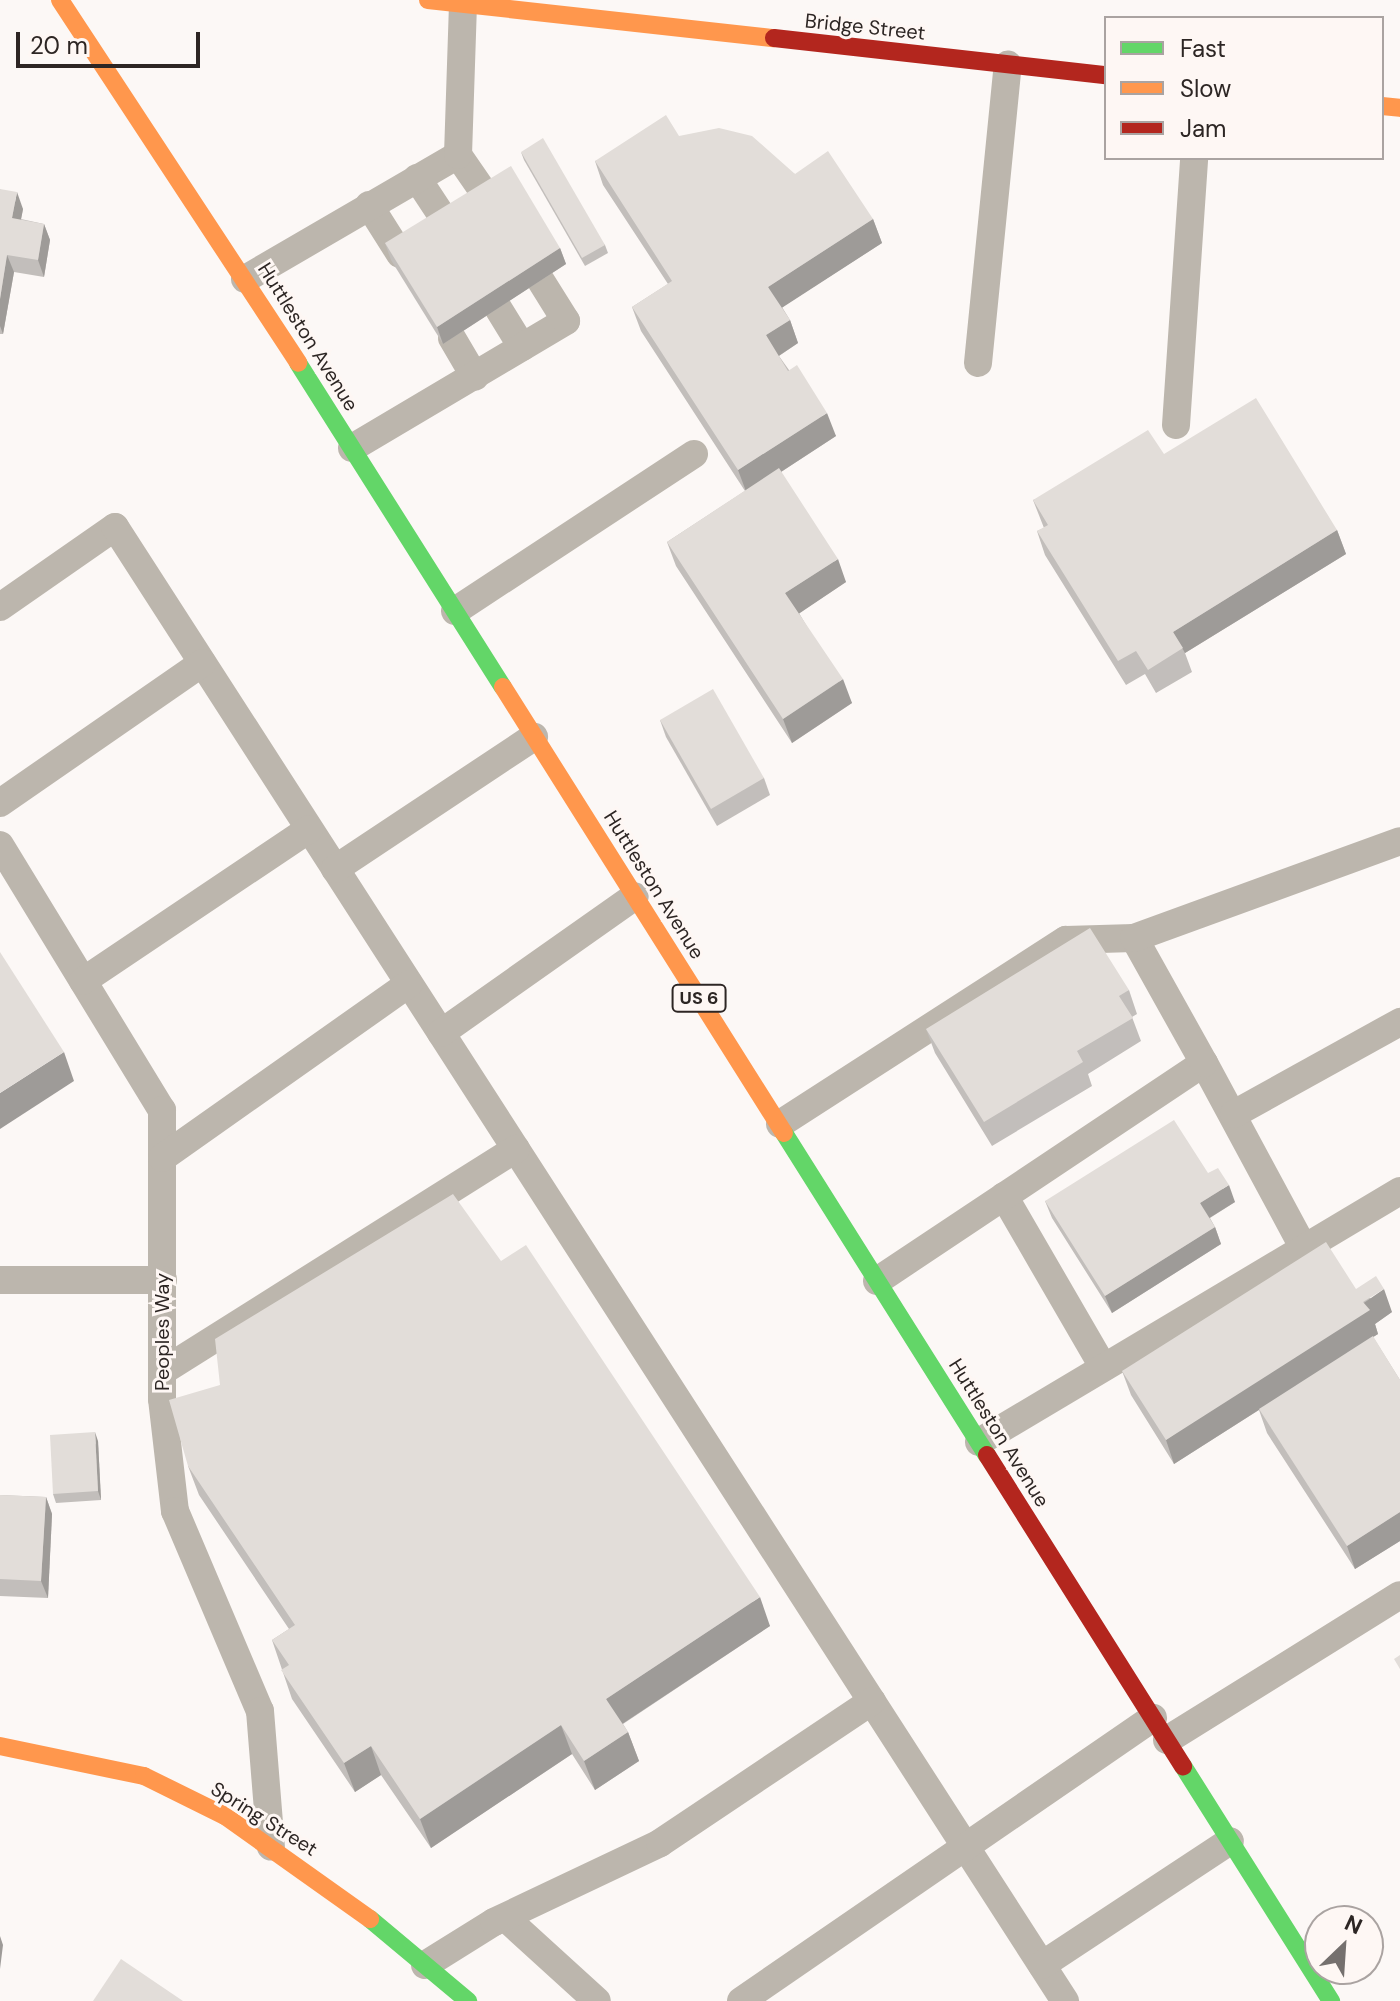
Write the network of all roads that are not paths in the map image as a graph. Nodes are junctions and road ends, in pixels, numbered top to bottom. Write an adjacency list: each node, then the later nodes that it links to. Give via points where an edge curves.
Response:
1 (60, 0): 13 (main road, Huttleston Avenue / US 6)
2 (428, 0): 3 (main road, Bridge Street)
3 (463, 4): 4 (main road, Bridge Street); 6 (lane)
4 (1008, 65): 5 (main road, Bridge Street); 18 (lane)
5 (1104, 75)
6 (458, 155): 8 (lane); 9 (lane)
7 (1194, 160): 20 (lane)
8 (417, 178): 10 (lane); 11 (lane)
9 (489, 200)
10 (369, 205): 12 (lane); 13 (lane)
11 (448, 225)
12 (400, 254)
13 (245, 279): 21 (main road, Huttleston Avenue / US 6)
14 (541, 281): 17 (lane, via 566,321)
15 (498, 308): 17 (lane)
16 (452, 338): 19 (lane)
17 (522, 347): 19 (lane)
18 (978, 363)
19 (475, 377): 21 (lane)
20 (1176, 425)
21 (352, 448): 24 (main road, Huttleston Avenue / US 6)
22 (694, 454): 24 (lane)
23 (0, 607): 25 (lane, via 115,527)
24 (455, 611): 26 (main road, Huttleston Avenue / US 6)
25 (202, 663): 27 (lane); 28 (lane)
26 (534, 737): 31 (lane); 32 (main road, Huttleston Avenue / US 6)
27 (0, 803)
28 (309, 829): 31 (lane); 34 (lane)
29 (1400, 841): 33 (lane)
30 (0, 845): 34 (lane, Peoples Way)
31 (335, 869): 35 (lane)
32 (635, 896): 37 (lane); 40 (main road, Huttleston Avenue / US 6)
33 (1134, 938): 38 (lane); 40 (lane, via 1066,940)
34 (83, 981): 42 (lane, Peoples Way, via 162,1110)
35 (409, 984): 37 (lane); 42 (lane)
36 (1400, 1022): 39 (lane)
37 (441, 1033): 41 (lane)
38 (1204, 1063): 39 (lane); 44 (lane)
39 (1234, 1114): 45 (lane)
40 (780, 1124): 48 (main road, Huttleston Avenue / US 6)
41 (516, 1149): 50 (lane); 53 (lane)
42 (162, 1158): 47 (lane, Peoples Way)
43 (1400, 1191): 45 (lane)
44 (1004, 1196): 48 (lane); 49 (lane)
45 (1302, 1245): 49 (lane)
46 (0, 1280): 47 (lane)
47 (163, 1280): 50 (lane, Peoples Way)
48 (877, 1281): 51 (main road, Huttleston Avenue / US 6)
49 (1103, 1367): 51 (lane)
50 (163, 1371): 57 (lane, Peoples Way, via 175,1511 260,1711)
51 (979, 1442): 54 (main road, Huttleston Avenue / US 6)
52 (1400, 1595): 54 (lane)
53 (872, 1701): 58 (lane); 59 (lane, via 660,1843)
54 (1160, 1729): 56 (main road, Huttleston Avenue / US 6); 58 (lane)
55 (0, 1746): 57 (main road, Spring Street, via 144,1776)
56 (1230, 1841): 61 (lane); 66 (main road, Huttleston Avenue / US 6)
57 (271, 1847): 60 (main road, Spring Street)
58 (966, 1849): 61 (lane); 64 (lane)
59 (508, 1920): 60 (lane); 63 (lane)
60 (425, 1965): 62 (main road, Spring Street)
61 (1042, 1965): 65 (lane)
62 (468, 2001)
63 (597, 2001)
64 (741, 2001)
65 (1065, 2001)
66 (1331, 2001)

